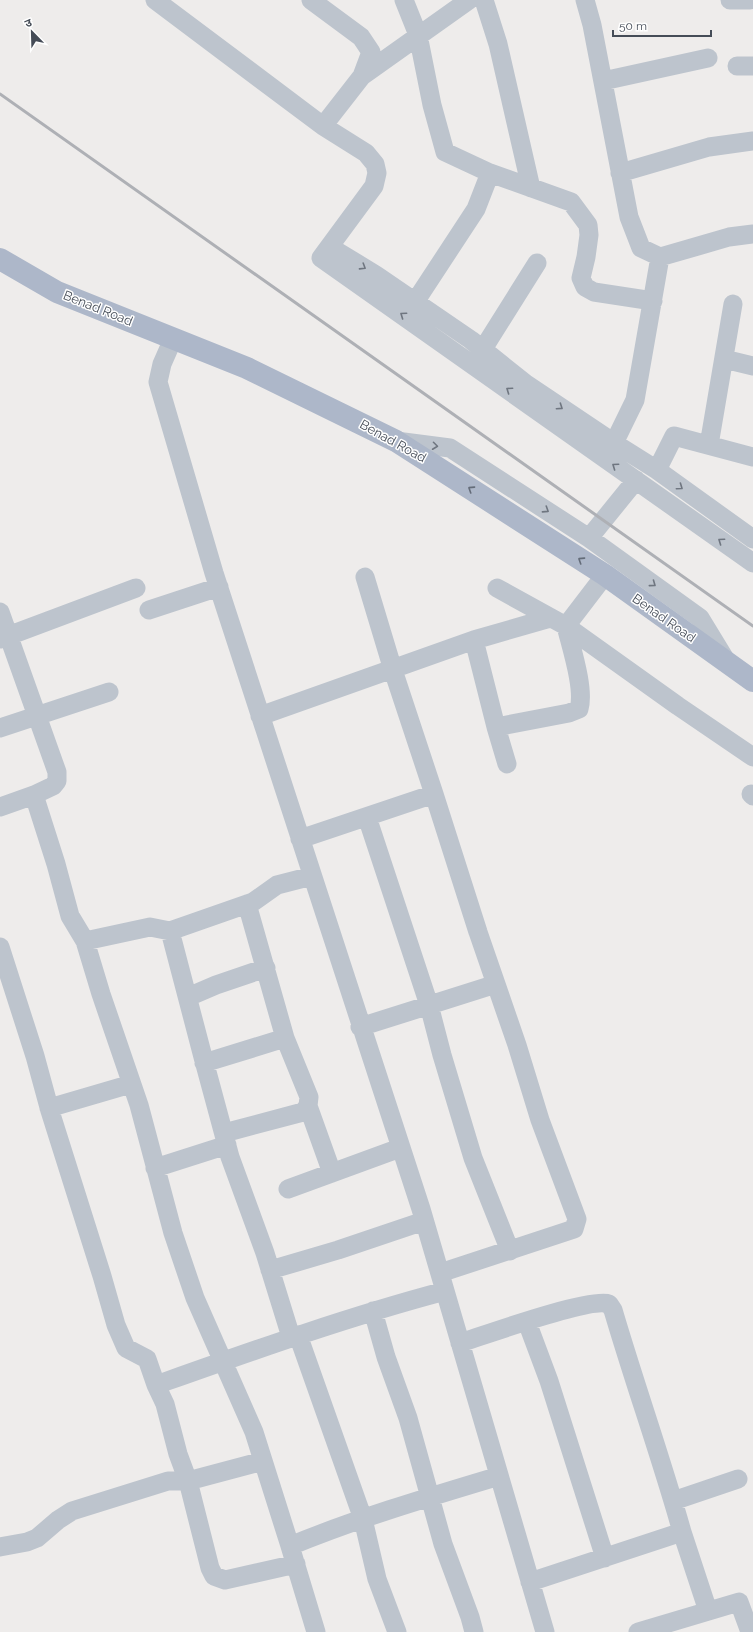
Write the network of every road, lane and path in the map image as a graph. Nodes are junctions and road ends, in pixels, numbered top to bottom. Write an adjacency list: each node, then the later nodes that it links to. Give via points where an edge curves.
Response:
1 (155, 0): 13 (street)
2 (311, 0): 11 (street, via 361,37 371,52)
3 (404, 0): 9 (street)
4 (469, 0): 9 (street)
5 (484, 0): 17 (street, via 498,44)
6 (586, 0): 12 (street)
7 (730, 0): 8 (street)
8 (750, 0)
9 (418, 35): 11 (street); 15 (street, via 432,105 445,152)
10 (708, 58): 12 (street)
11 (362, 76): 13 (street)
12 (603, 81): 16 (street)
13 (322, 126): 19 (street, via 366,154 376,164 377,173 374,186)
14 (753, 141): 16 (street, via 709,147)
15 (490, 173): 17 (street); 24 (street, via 476,209)
16 (620, 173): 20 (street, via 629,217 641,248)
17 (531, 188): 23 (street, via 570,202 588,226 589,235 581,278 586,287 594,292)
18 (753, 234): 20 (street, via 729,237)
19 (330, 247): 24 (street, one-way to 24); 35 (street, one-way to 19, via 321,258)
20 (660, 257): 23 (street)
21 (0, 259): 26 (main road, Benad Road, via 57,292)
22 (537, 263): 27 (street)
23 (652, 301): 31 (street, via 635,400)
24 (415, 302): 27 (street)
25 (733, 304): 28 (street)
26 (173, 339): 30 (main road, Benad Road, via 247,368); 42 (street, via 162,364 158,382)
27 (483, 349): 31 (street, one-way to 31, via 526,384)
28 (724, 359): 29 (street); 32 (street)
29 (753, 366)
30 (396, 441): 36 (street, one-way to 36, via 450,448); 39 (main road, Benad Road, one-way to 30)
31 (614, 443): 34 (street)
32 (709, 446): 33 (street); 34 (street, via 674,436)
33 (753, 457)
34 (657, 470): 37 (street, one-way to 37)
35 (636, 480): 36 (street); 38 (street, one-way to 35)
36 (589, 538): 49 (street, one-way to 49, via 700,618)
37 (753, 539)
38 (753, 563)
39 (605, 576): 46 (street); 49 (main road, Benad Road)
40 (364, 577): 50 (street)
41 (136, 588): 47 (street)
42 (219, 588): 44 (street); 54 (street)
43 (497, 588): 46 (street)
44 (149, 610)
45 (0, 612): 47 (street)
46 (558, 622): 48 (street); 55 (street, via 580,687 579,709); 57 (street)
47 (4, 637): 53 (street)
48 (474, 640): 50 (street); 55 (street)
49 (727, 663): 51 (main road, Benad Road)
50 (393, 670): 54 (street); 59 (street)
51 (753, 681)
52 (109, 692): 53 (street)
53 (37, 715): 56 (street); 60 (street, via 58,772 57,781 53,786)
54 (260, 716): 63 (street)
55 (496, 727): 58 (street)
56 (0, 728)
57 (753, 757)
58 (507, 764)
59 (434, 794): 62 (street); 70 (street)
60 (34, 795): 61 (street); 67 (street, via 70,916)
61 (0, 807)
62 (367, 817): 63 (street); 72 (street)
63 (300, 839): 64 (street)
64 (312, 876): 65 (street, via 277,885); 73 (street)
65 (247, 904): 66 (street); 69 (street)
66 (170, 931): 67 (street, via 150,927); 71 (street)
67 (85, 941): 76 (street)
68 (0, 947): 78 (street, via 35,1056)
69 (266, 968): 71 (street); 74 (street)
70 (496, 984): 72 (street); 85 (street, via 540,1120 577,1219 574,1229)
71 (188, 997): 75 (street)
72 (430, 1005): 73 (street); 85 (street, via 473,1158)
73 (360, 1027): 80 (street)
74 (285, 1038): 75 (street); 77 (street, via 309,1097)
75 (204, 1063): 79 (street)
76 (131, 1084): 78 (street); 81 (street)
77 (308, 1106): 79 (street, via 303,1112); 82 (street)
78 (48, 1108): 93 (street, via 116,1325 126,1348 147,1359)
79 (225, 1139): 81 (street); 86 (street)
80 (400, 1148): 82 (street); 84 (street)
81 (155, 1168): 92 (street, via 195,1298)
82 (332, 1173): 83 (street)
83 (288, 1189)
84 (424, 1221): 86 (street); 87 (street)
85 (510, 1251): 87 (street)
86 (270, 1270): 90 (street)
87 (442, 1282): 88 (street); 91 (street)
88 (373, 1311): 90 (street); 98 (street, via 408,1418)
89 (527, 1322): 91 (street); 99 (street, via 593,1303 609,1304); 104 (street, via 549,1381)
90 (295, 1336): 92 (street); 100 (street)
91 (460, 1343): 95 (street)
92 (224, 1361): 93 (street); 94 (street)
93 (156, 1385): 97 (street, via 165,1404)
94 (264, 1461): 97 (street); 103 (street)
95 (499, 1476): 98 (street); 105 (street)
96 (738, 1479): 99 (street)
97 (188, 1481): 102 (street, via 168,1481 72,1511 38,1538); 103 (street, via 214,1576 225,1580)
98 (429, 1497): 100 (street); 111 (street)
99 (674, 1501): 101 (street)
100 (363, 1519): 103 (street, via 330,1530); 110 (street, via 377,1579)
101 (682, 1532): 104 (street); 107 (street)
102 (0, 1547)
103 (293, 1555): 109 (street)
104 (605, 1558): 105 (street)
105 (530, 1582): 112 (street)
106 (746, 1601): 107 (street); 114 (street)
107 (708, 1611): 108 (street)
108 (664, 1628): 113 (street)
109 (316, 1632)
110 (397, 1632)
111 (474, 1632)
112 (545, 1632)
113 (638, 1632)
114 (750, 1632)

